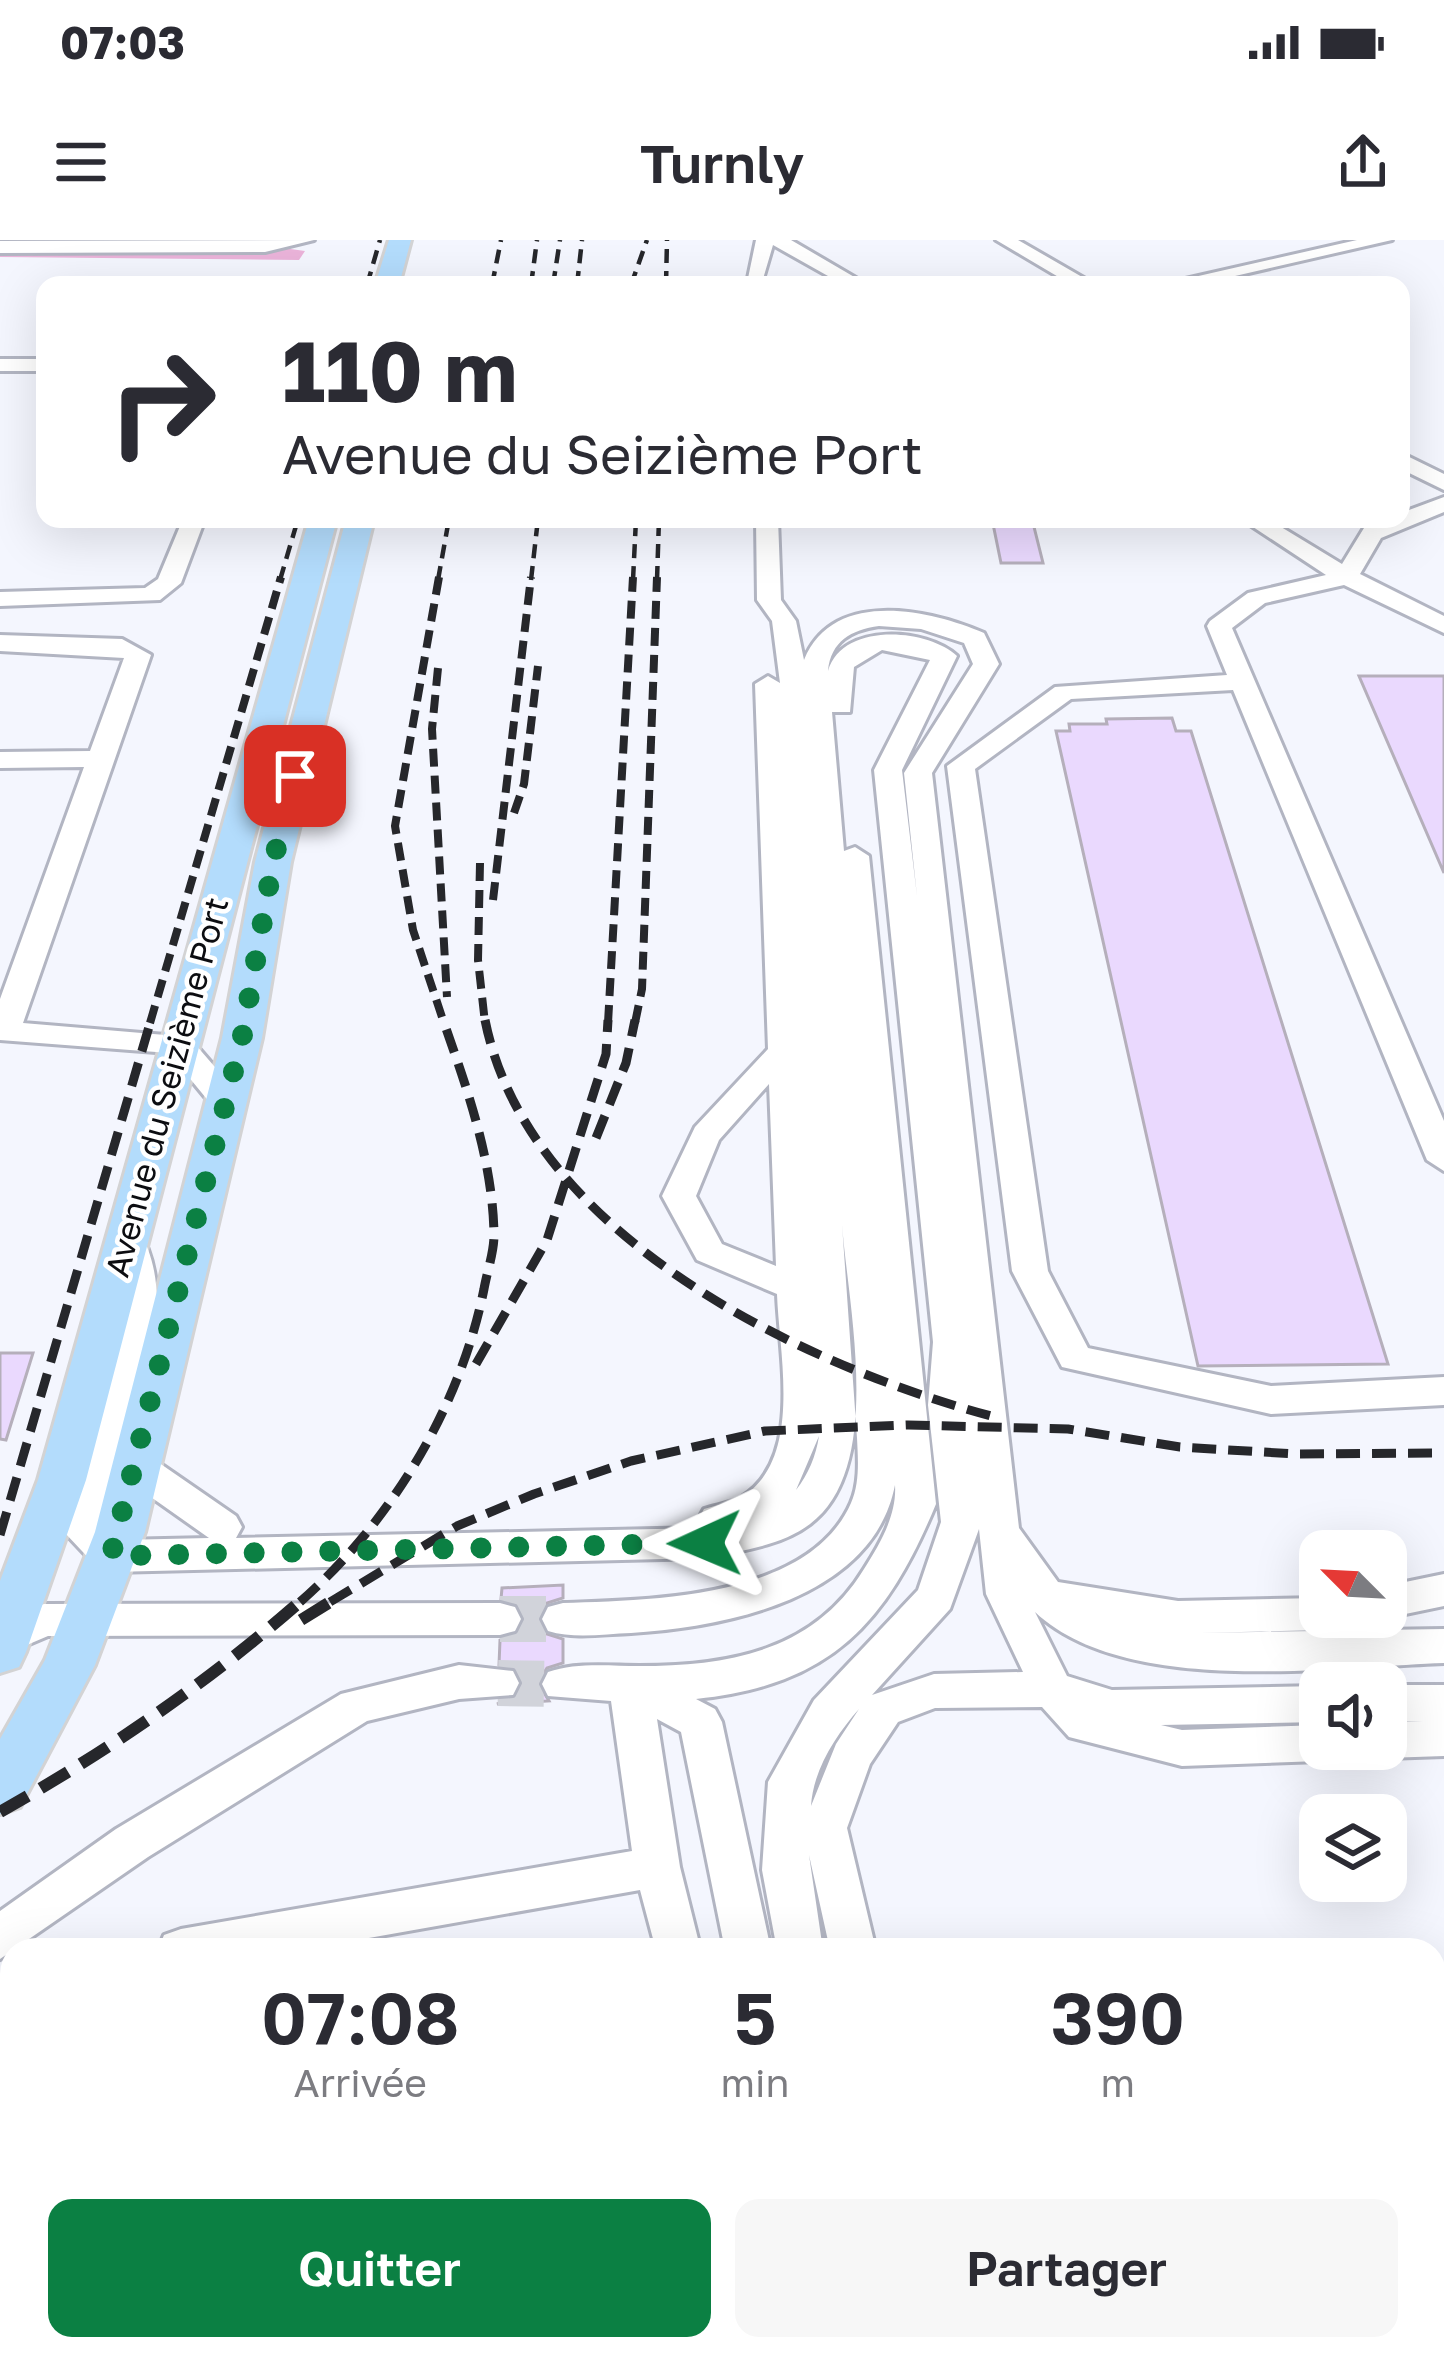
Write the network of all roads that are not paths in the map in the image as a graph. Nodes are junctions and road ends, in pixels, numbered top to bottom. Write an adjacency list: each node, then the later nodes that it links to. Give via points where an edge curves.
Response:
1 (306, 240): 7 (lane); 8 (lane, via 310,256)
2 (400, 240): 9 (main road)
3 (765, 240): 10 (lane)
4 (778, 240): 11 (lane)
5 (1005, 240): 12 (lane)
6 (1383, 240): 13 (lane)
7 (0, 248)
8 (296, 266)
9 (390, 276)
10 (755, 276)
11 (842, 276)
12 (1070, 276)
13 (1212, 276)
14 (0, 365): 15 (lane)
15 (36, 365)
16 (1410, 465): 17 (lane)
17 (1444, 483)
18 (1444, 504): 19 (lane)
19 (1410, 518)
20 (190, 528): 27 (lane, via 169,583 151,595)
21 (321, 528): 35 (main road, Avenue du Seizième Port)
22 (359, 528): 37 (main road, Avenue du Seizième Port, via 273,862)
23 (763, 528): 28 (lane)
24 (1267, 528): 26 (lane)
25 (1384, 528): 26 (lane, via 1372,533)
26 (1347, 577): 29 (lane); 31 (lane, via 1257,598 1219,626)
27 (0, 599)
28 (767, 600): 36 (lane); 44 (lane, via 784,621 790,654 838,1441 828,1480 776,1529 705,1543)
29 (1444, 626)
30 (0, 644): 32 (lane, via 102,645 139,655)
31 (1243, 682): 38 (lane); 40 (lane, via 1064,692 962,766 1030,1271 1076,1358 1271,1400)
32 (103, 759): 33 (lane); 34 (lane)
33 (0, 760)
34 (2, 1031): 35 (lane)
35 (178, 1044): 37 (lane); 44 (main road, Avenue du Seizième Port, via 125,1235)
36 (785, 1051): 39 (lane); 39 (lane, via 716,1122 679,1196 709,1252)
37 (227, 1102): 41 (main road, Avenue du Seizième Port)
38 (1444, 1160)
39 (794, 1287): 42 (lane, via 801,1431 789,1475 764,1505 726,1520)
40 (1444, 1391)
41 (137, 1468): 42 (lane); 44 (main road, Avenue du Seizième Port)
42 (221, 1527): 44 (lane)
43 (999, 1532): 46 (lane); 51 (lane, via 918,773 986,664 975,638 948,624 897,616 847,627 827,639 815,664 876,1427 878,1469 866,1515 817,1564 775,1591 732,1604); 57 (lane, via 1006,1594)
44 (89, 1539): 49 (main road, Avenue du Seizième Port); 52 (main road, Avenue du Seizième Port)
45 (1444, 1591): 47 (lane)
46 (1047, 1594): 48 (lane, via 1178,1617); 53 (lane, via 1057,1607 1121,1638 1231,1654)
47 (1407, 1598)
48 (1299, 1614)
49 (90, 1618): 50 (lane); 52 (lane, via 44,1620); 64 (main road, Avenue du Seizième Port)
50 (500, 1619)
51 (563, 1619)
52 (4, 1644)
53 (1444, 1646)
54 (498, 1683): 66 (lane, via 459,1682 356,1706 131,1843)
55 (630, 1683): 56 (lane); 65 (lane); 69 (lane, via 700,1722); 70 (lane, via 740,1680 794,1660 844,1624 895,1563 916,1504 840,683 841,665 864,644 918,646 944,656 938,682 903,729 888,770 951,1342 946,1405 961,1522 936,1598 829,1713 790,1782 785,1870)
56 (563, 1684)
57 (1052, 1689): 60 (lane, via 1112,1708); 63 (lane, via 1084,1724 1182,1748); 71 (lane, via 934,1691 883,1709 851,1757 825,1828)
58 (1444, 1702): 59 (lane)
59 (1407, 1703)
60 (1299, 1705)
61 (1444, 1738): 62 (lane)
62 (1407, 1739)
63 (1299, 1744)
64 (0, 1790)
65 (657, 1867): 67 (lane); 68 (lane)
66 (0, 1938)
67 (250, 1938)
68 (675, 1938)
69 (745, 1938)
70 (798, 1938)
71 (850, 1938)

